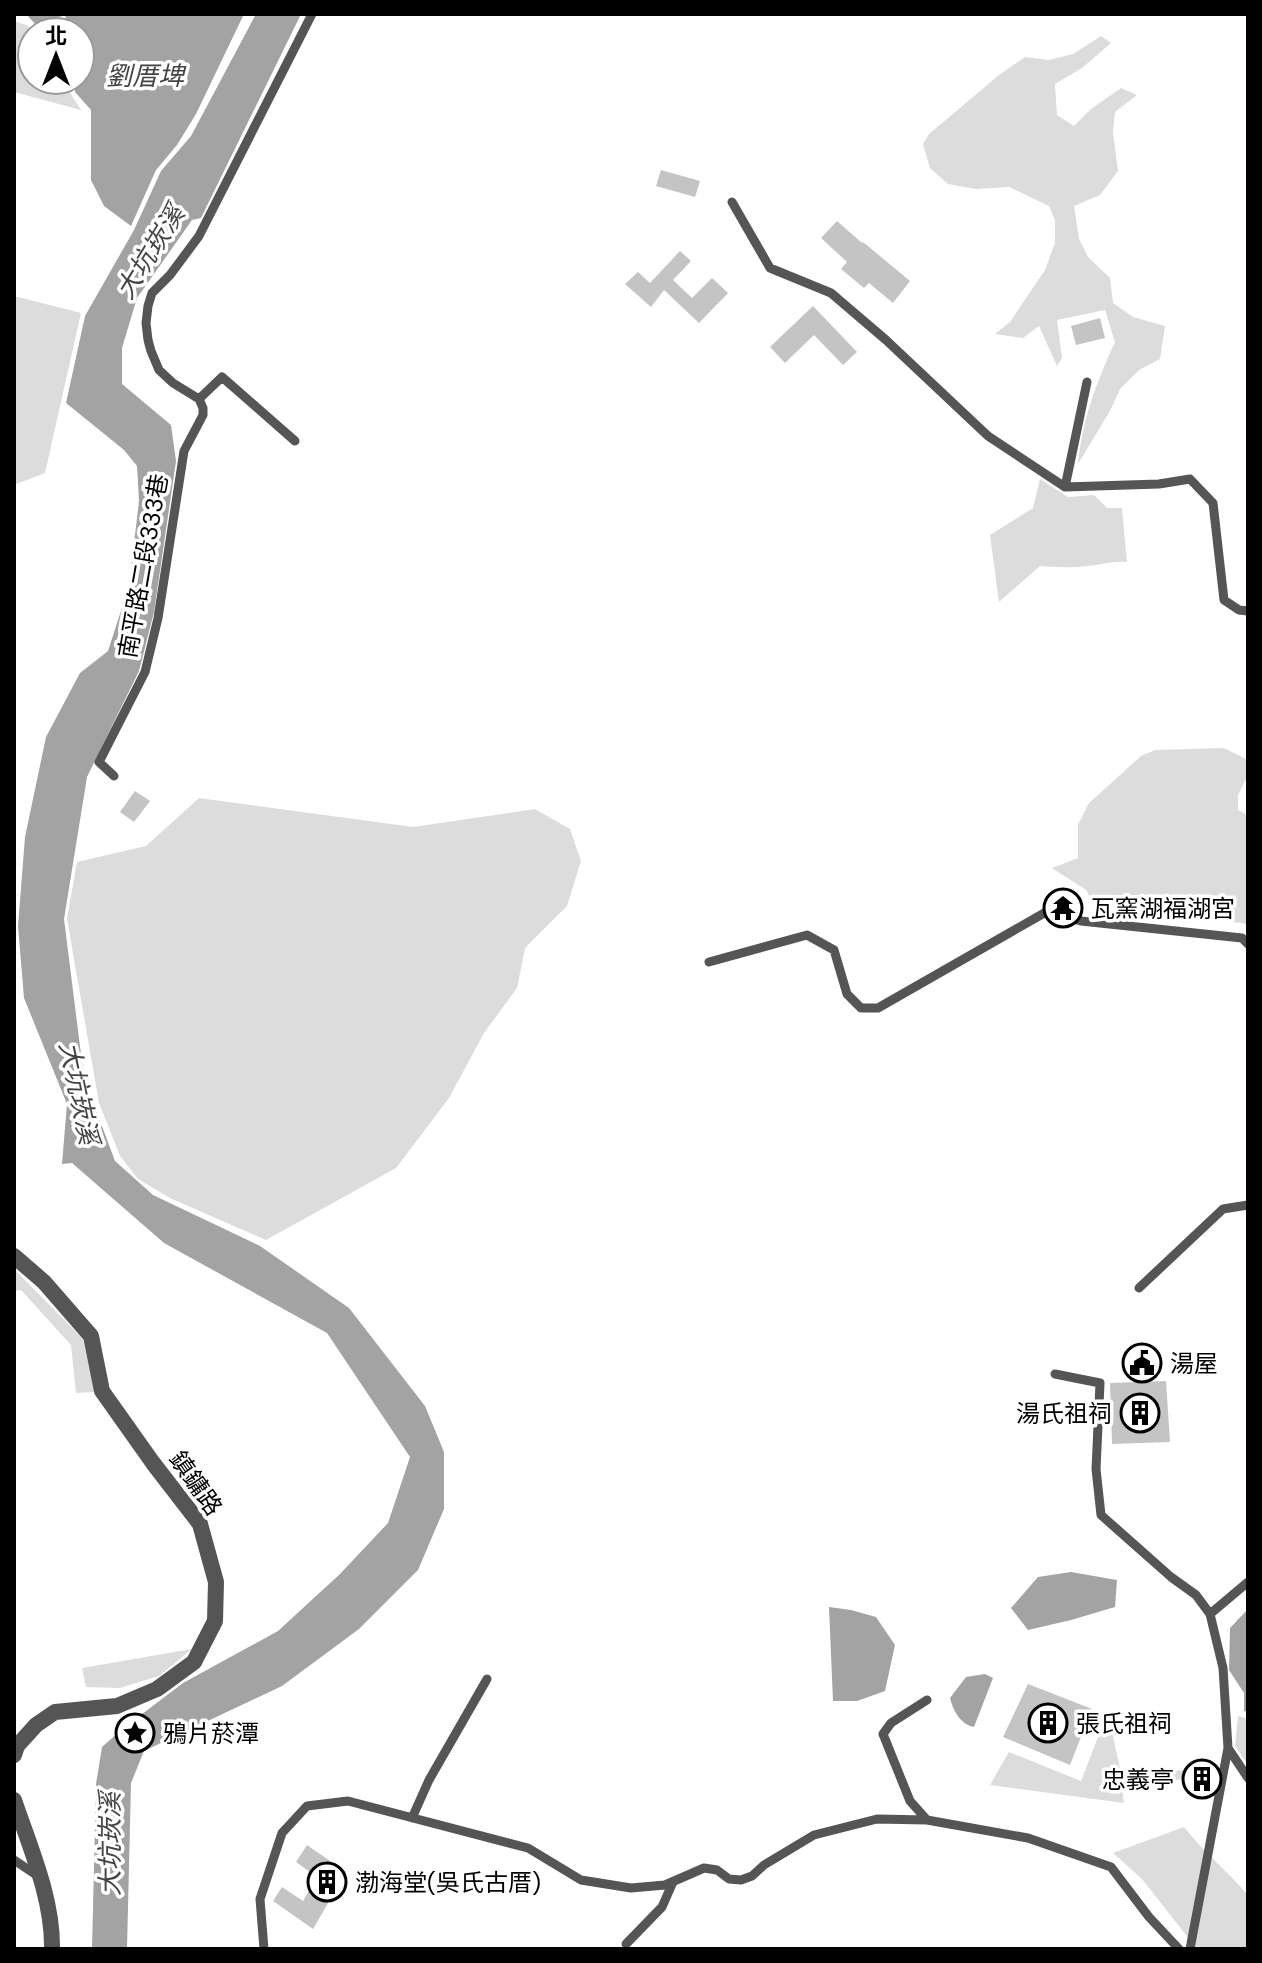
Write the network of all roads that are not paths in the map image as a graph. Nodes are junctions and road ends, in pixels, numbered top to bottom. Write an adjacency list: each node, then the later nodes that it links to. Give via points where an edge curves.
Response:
1 (312, 14): 4 (lane, via 199,236 152,293 146,323 159,370)
2 (732, 202): 6 (lane, via 770,268 831,293 988,436)
3 (1087, 382): 6 (lane)
4 (199, 399): 5 (lane, via 222,377); 8 (lane, 南平路二段333巷, via 203,415 184,451 145,672 99,762)
5 (295, 441)
6 (1065, 487): 7 (lane, via 1190,479 1213,503 1224,600)
7 (1248, 611)
8 (114, 776)
9 (1248, 944): 10 (lane, via 1242,938 1081,921 1046,912 878,1008 861,1008 847,994 834,950 807,935)
10 (709, 962)
11 (1248, 1205): 13 (lane, via 1223,1209)
12 (14, 1256): 20 (street, 鎮鏞路, via 91,1336 102,1391 200,1524 216,1582 215,1621 194,1662 157,1689 117,1706 55,1712 36,1725)
13 (1139, 1288)
14 (1055, 1374): 16 (lane, via 1100,1383 1096,1469 1101,1515 1196,1595)
15 (1248, 1582): 16 (lane)
16 (1210, 1614): 19 (lane, via 1223,1668)
17 (487, 1679): 23 (lane)
18 (927, 1700): 24 (lane, via 883,1734 910,1801)
19 (1228, 1748): 21 (lane); 32 (lane)
20 (14, 1755)
21 (1248, 1778)
22 (14, 1800): 26 (street)
23 (412, 1818): 27 (lane, via 528,1848 581,1880 631,1888); 30 (lane, via 348,1801 302,1810 282,1833 260,1899)
24 (927, 1820): 27 (lane, via 877,1819 814,1835 741,1880 704,1868); 31 (lane, via 1028,1838 1111,1867)
25 (14, 1860): 26 (lane)
26 (40, 1877): 29 (street)
27 (673, 1882): 28 (lane, via 662,1907)
28 (626, 1944)
29 (52, 1949)
30 (264, 1949)
31 (1179, 1949)
32 (1190, 1949)

